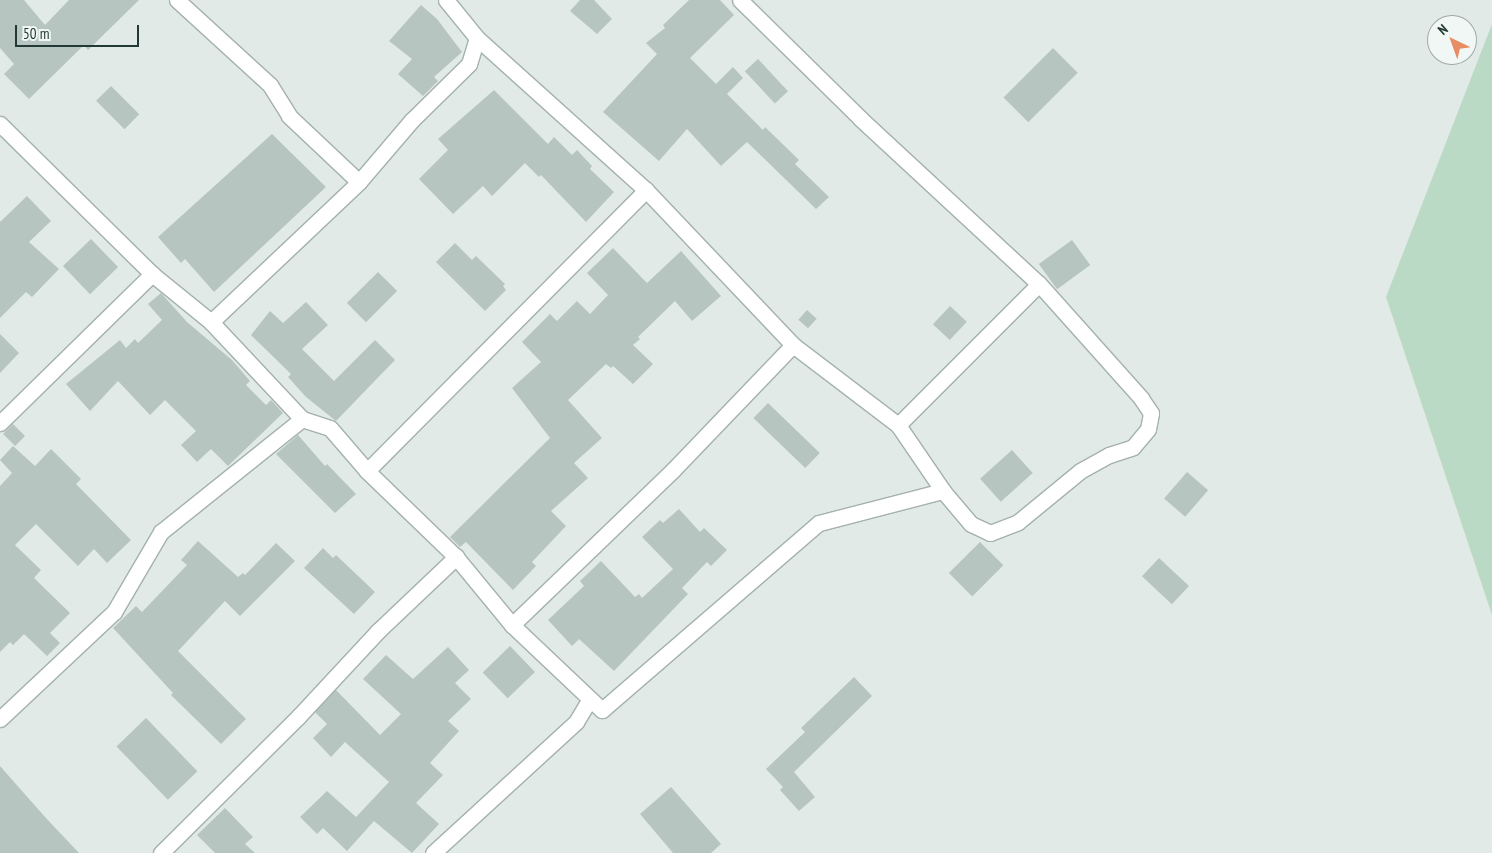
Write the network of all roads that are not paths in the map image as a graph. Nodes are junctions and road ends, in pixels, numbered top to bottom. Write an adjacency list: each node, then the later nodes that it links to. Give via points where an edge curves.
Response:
1 (177, 0): 6 (street, via 270,85 289,116)
2 (446, 0): 4 (street)
3 (740, 0): 9 (street)
4 (477, 38): 6 (street, via 469,64 412,120); 7 (street)
5 (0, 124): 8 (street)
6 (360, 182): 10 (street)
7 (646, 190): 11 (street); 15 (street)
8 (152, 274): 10 (street); 13 (street)
9 (1039, 284): 14 (street); 16 (street, via 1141,398 1151,413 1148,429 1133,447 1080,470 1018,522 990,533 971,524)
10 (211, 322): 12 (street)
11 (793, 345): 14 (street); 18 (street, via 674,470)
12 (302, 419): 15 (street, via 330,428); 20 (street, via 161,532 114,612)
13 (0, 423)
14 (898, 425): 16 (street)
15 (367, 472): 17 (street)
16 (943, 491): 19 (street, via 819,523 602,710)
17 (456, 557): 18 (street); 21 (street, via 378,631 298,717)
18 (512, 625): 19 (street)
19 (590, 699): 22 (street, via 576,722)
20 (0, 719)
21 (161, 853)
22 (434, 853)

